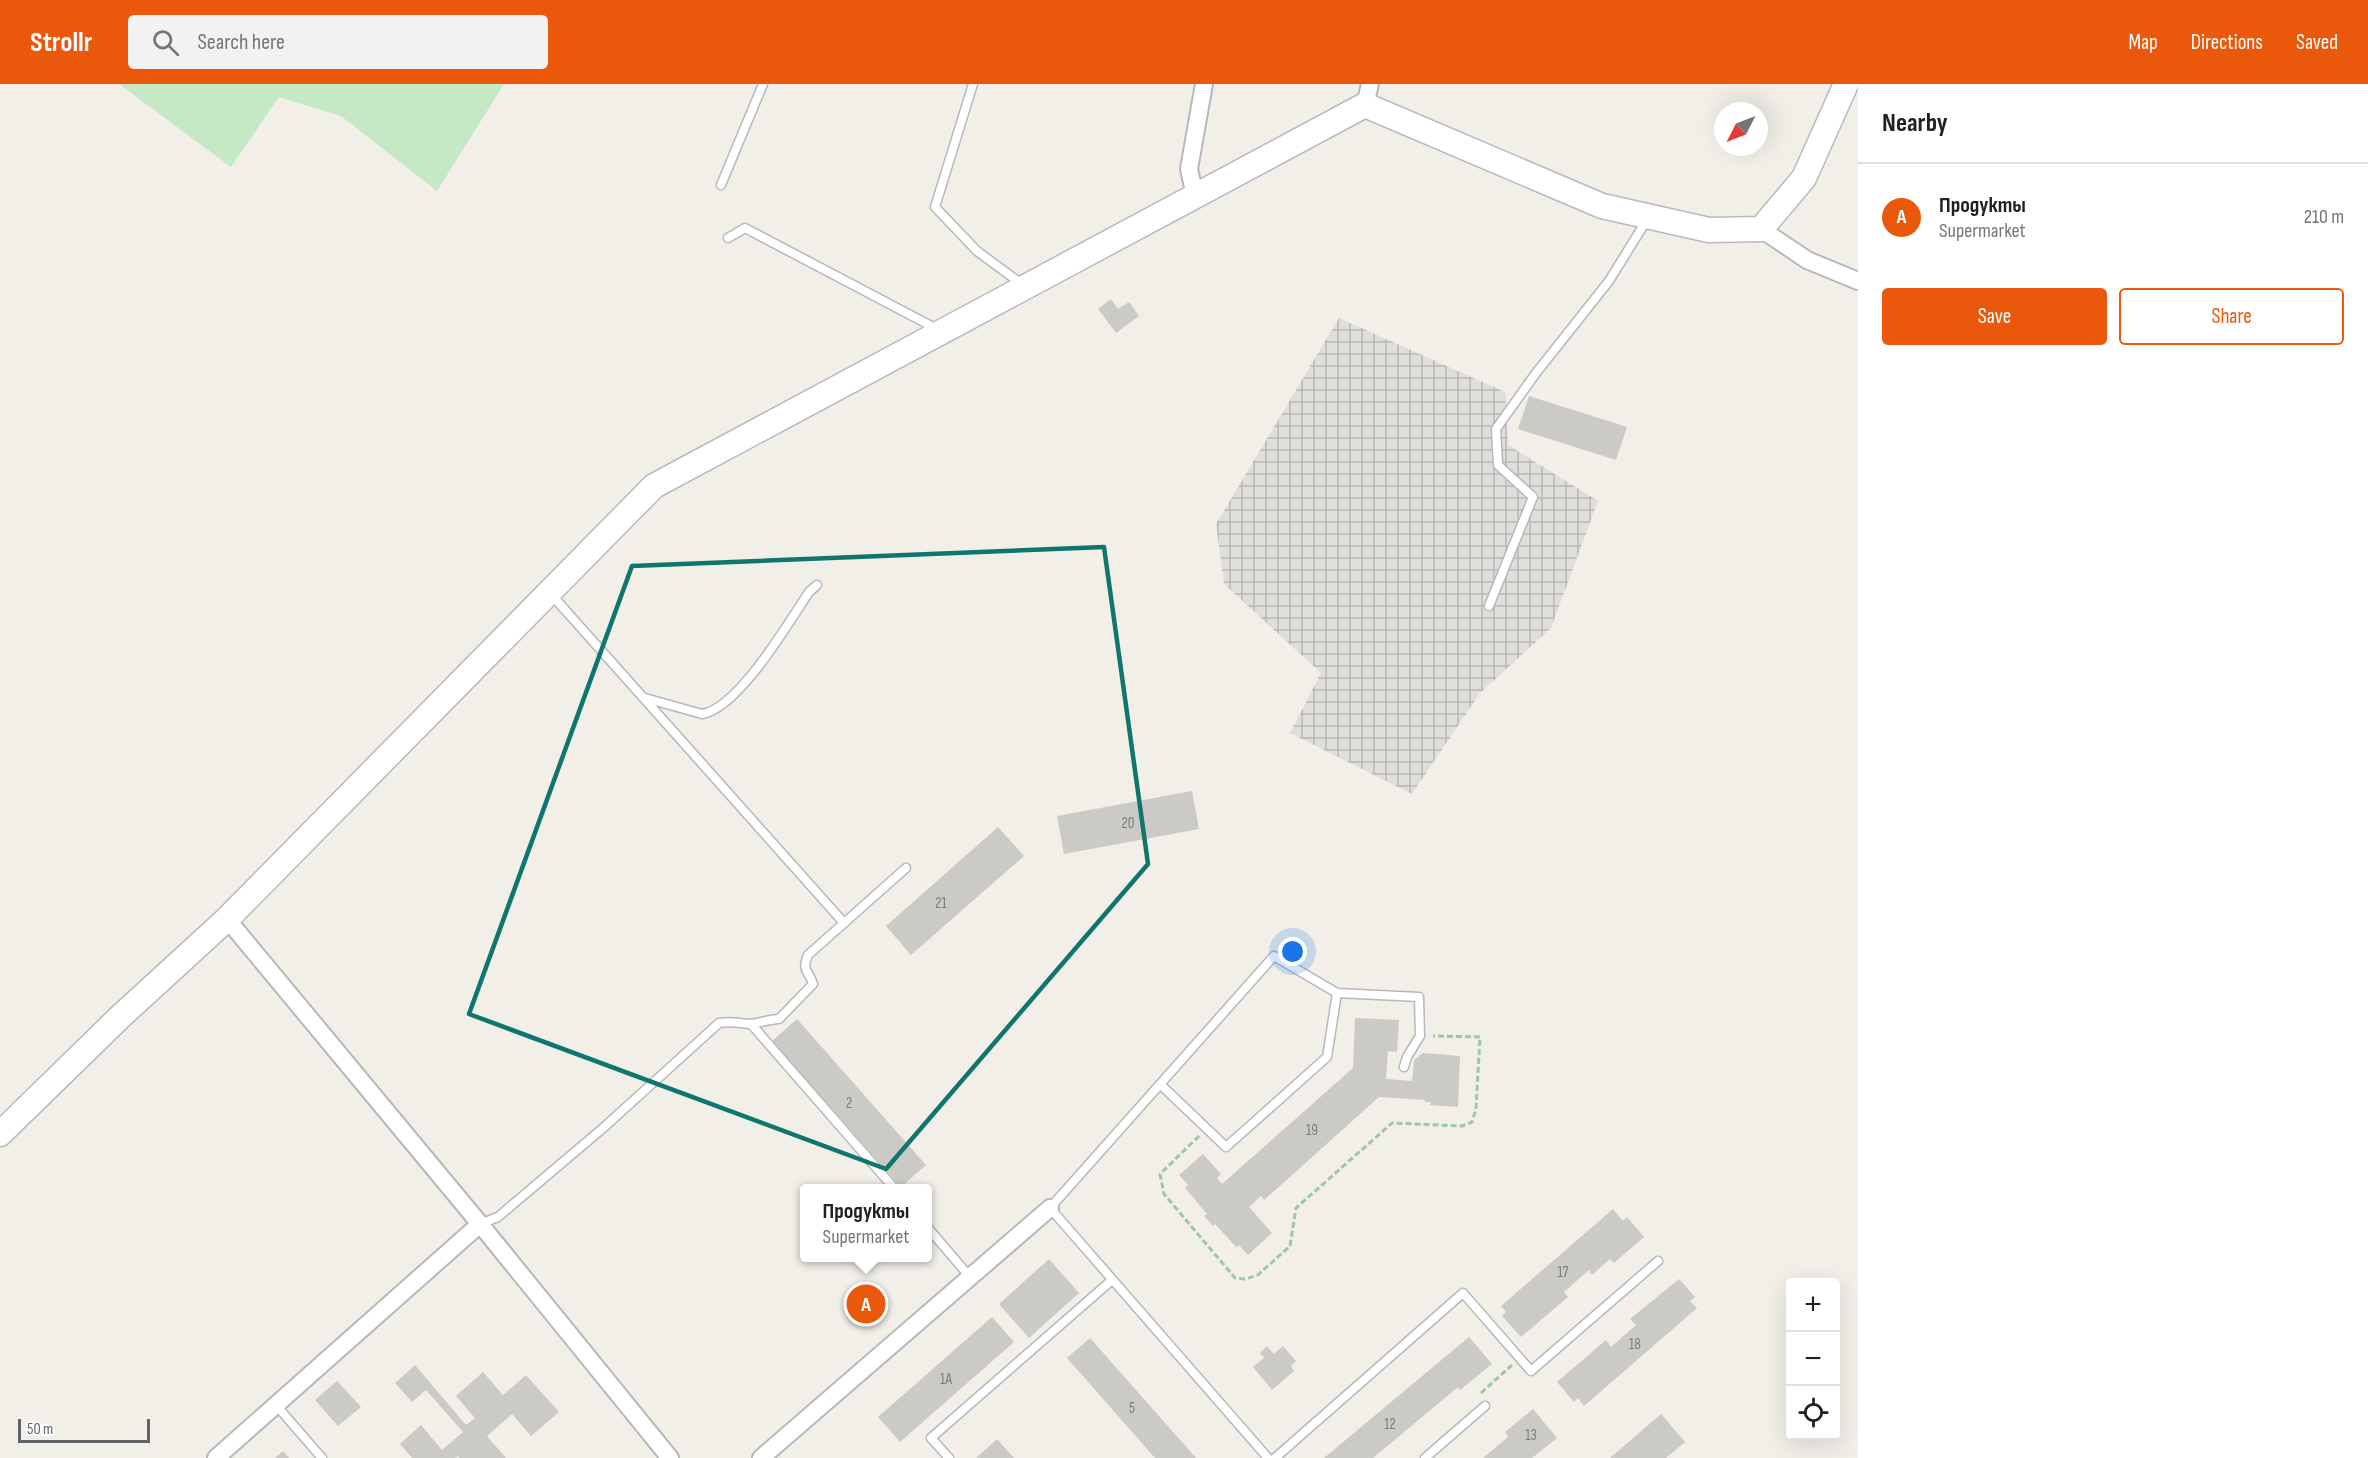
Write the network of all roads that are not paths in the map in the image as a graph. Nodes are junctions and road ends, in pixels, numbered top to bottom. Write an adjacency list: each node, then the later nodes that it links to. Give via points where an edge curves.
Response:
1 (763, 84): 6 (lane)
2 (973, 84): 12 (lane, via 935,207 977,250)
3 (1204, 84): 7 (street, via 1190,169)
4 (1845, 84): 9 (street, via 1804,178)
5 (1368, 95): 7 (street); 8 (street, via 1602,206)
6 (721, 185)
7 (1195, 196): 12 (street)
8 (1648, 218): 9 (street, via 1709,230); 16 (lane, via 1609,281 1496,429 1498,465 1533,497)
9 (1761, 229): 11 (street, via 1807,260)
10 (728, 238): 13 (lane, via 745,228)
11 (1858, 281)
12 (1026, 287): 13 (street)
13 (943, 332): 15 (street, via 654,486)
14 (817, 585): 17 (lane, via 766,656 726,703 712,712 702,714)
15 (549, 592): 17 (lane); 19 (street)
16 (1489, 606)
17 (642, 696): 20 (lane)
18 (906, 868): 20 (lane)
19 (227, 919): 25 (street); 28 (street)
20 (843, 923): 22 (lane, via 808,955 804,964 813,984 808,991 779,1019)
21 (1337, 993): 23 (lane, via 1419,997 1420,1036); 24 (lane, via 1274,956); 24 (lane, via 1327,1057 1226,1147)
22 (751, 1024): 26 (lane); 28 (lane, via 719,1023 498,1217)
23 (1404, 1067)
24 (1161, 1085): 27 (lane)
25 (0, 1134)
26 (891, 1184)
27 (1050, 1208): 31 (street); 32 (lane)
28 (480, 1224): 33 (street); 37 (street)
29 (932, 1234): 31 (lane)
30 (1658, 1261): 41 (lane, via 1531,1371 1464,1293)
31 (970, 1277): 38 (street)
32 (1112, 1280): 39 (lane, via 931,1438); 40 (lane)
33 (276, 1405): 35 (street); 36 (lane)
34 (1485, 1406): 42 (lane)
35 (216, 1458)
36 (322, 1458)
37 (670, 1458)
38 (760, 1458)
39 (949, 1458)
40 (1268, 1458)
41 (1275, 1458)
42 (1425, 1458)

